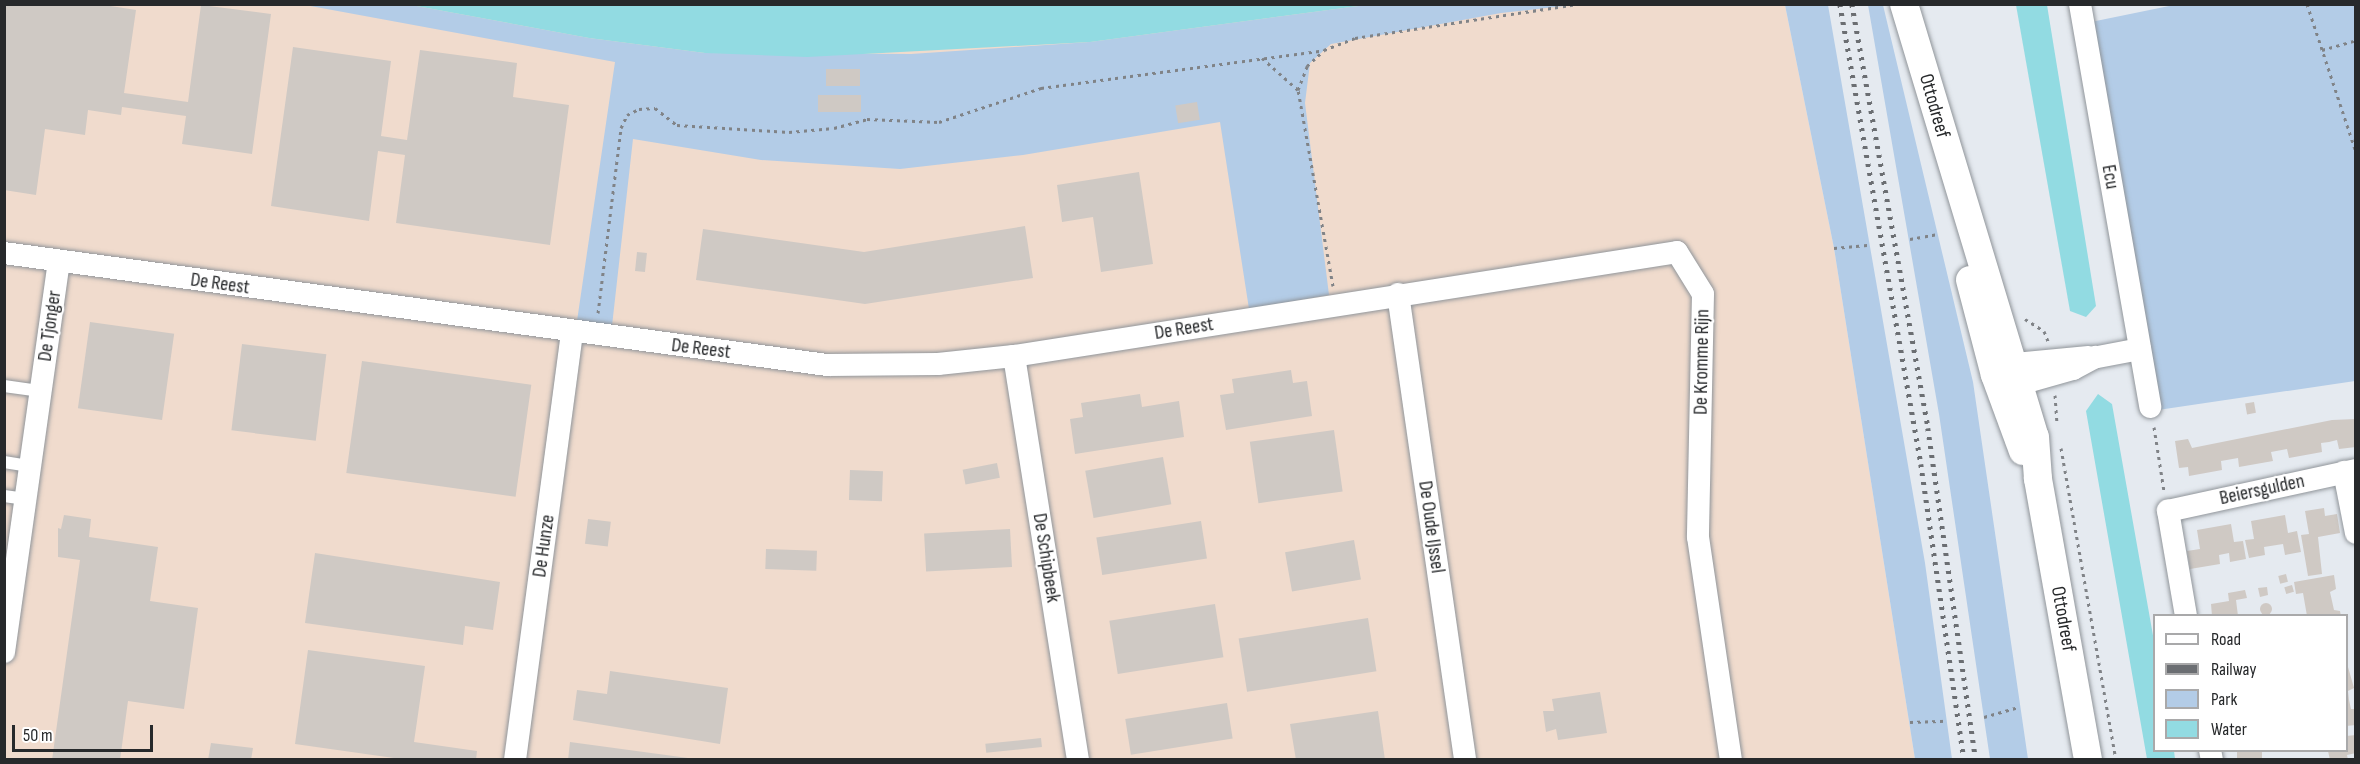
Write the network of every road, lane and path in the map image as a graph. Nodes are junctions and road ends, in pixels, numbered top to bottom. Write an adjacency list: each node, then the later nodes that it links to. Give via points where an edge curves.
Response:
1 (1576, 4): 6 (path, via 1355,38)
2 (1904, 4): 25 (street, Ottodreef, via 1963,208 1978,237)
3 (2307, 4): 7 (path)
4 (2083, 5): 21 (street, Ecu)
5 (2355, 40): 7 (path)
6 (1324, 50): 8 (path); 9 (path, via 1307,66)
7 (2322, 50): 10 (path)
8 (1262, 58): 9 (path); 20 (path, via 1041,88 939,122 867,120 789,132 677,125 655,108 639,109 627,115 621,128)
9 (1298, 90): 18 (path)
10 (2355, 152)
11 (1937, 234): 12 (path)
12 (1910, 239)
13 (1870, 245): 14 (path)
14 (1834, 248)
15 (4, 254): 16 (street, De Reest)
16 (59, 261): 19 (street, De Reest); 27 (street, De Tjonger)
17 (1398, 294): 18 (street, De Reest); 45 (street, De Oude IJssel); 46 (street, De Kromme Rijn, via 1677,252 1703,294 1698,537)
18 (1336, 304): 22 (street, De Reest)
19 (572, 333): 20 (street, De Reest); 43 (street, De Hunze)
20 (596, 336): 22 (street, De Reest, via 827,365 938,364)
21 (2140, 349): 23 (street); 28 (street, Ecu)
22 (1014, 356): 44 (street, De Schipbeek)
23 (2096, 357): 24 (street); 25 (street, via 2073,369)
24 (2051, 366)
25 (2010, 374): 47 (street, Ottodreef, via 2035,437 2038,479)
26 (4, 386): 27 (lane)
27 (41, 391): 30 (street, De Tjonger)
28 (2151, 407): 33 (path)
29 (4, 462): 30 (lane)
30 (30, 466): 32 (street, De Tjonger)
31 (2350, 471): 33 (street, Beiersgulden); 34 (street)
32 (15, 497): 35 (street, De Tjonger)
33 (2168, 511): 37 (street)
34 (2355, 533)
35 (10, 568): 36 (street, De Tjonger)
36 (8, 600): 38 (street, De Tjonger)
37 (2186, 614)
38 (4, 652)
39 (2020, 707): 40 (path)
40 (1984, 717)
41 (1947, 721): 42 (path)
42 (1910, 722)
43 (515, 759)
44 (1078, 759)
45 (1465, 759)
46 (1731, 759)
47 (2088, 759)

